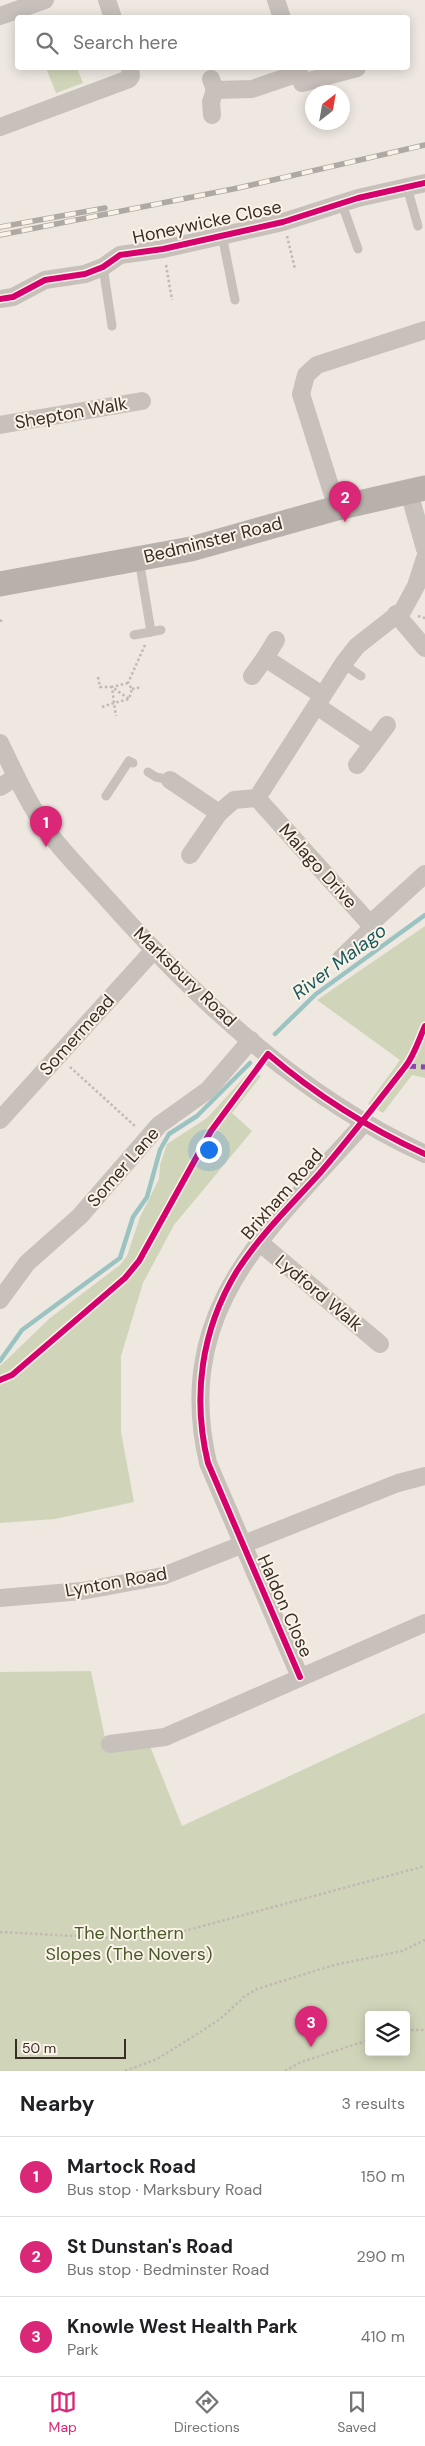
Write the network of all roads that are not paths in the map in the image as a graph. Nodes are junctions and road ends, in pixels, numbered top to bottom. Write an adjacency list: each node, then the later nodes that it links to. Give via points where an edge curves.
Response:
1 (45, 0): 6 (street)
2 (107, 0): 4 (street)
3 (276, 0): 5 (street)
4 (112, 15)
5 (281, 15)
6 (0, 16)
7 (338, 70): 9 (street)
8 (131, 72): 11 (street)
9 (299, 74): 10 (street, via 252,89 213,85)
10 (212, 115)
11 (0, 127)
12 (425, 183): 13 (street, Honeywicke Close)
13 (407, 187): 14 (street, Honeywicke Close); 15 (lane)
14 (342, 204): 16 (street, Honeywicke Close, via 283,222); 17 (lane)
15 (418, 226)
16 (222, 235): 18 (street, Honeywicke Close, via 120,255); 20 (lane)
17 (358, 249)
18 (102, 267): 19 (street, Honeywicke Close, via 85,274 45,280 13,297); 21 (lane)
19 (0, 299)
20 (235, 300)
21 (112, 326)
22 (425, 330): 26 (street, via 317,365 306,375 301,394)
23 (142, 401): 24 (street, Shepton Walk)
24 (0, 425)
25 (417, 490): 26 (main road, Bedminster Road); 27 (street)
26 (337, 508): 29 (main road, Bedminster Road, via 191,549)
27 (425, 549)
28 (425, 558): 31 (street, via 416,586 403,610)
29 (139, 559): 30 (main road, Bedminster Road); 33 (lane)
30 (0, 584)
31 (396, 614): 36 (street); 38 (street, via 357,646)
32 (161, 630): 33 (lane)
33 (151, 632): 34 (lane)
34 (134, 635)
35 (276, 640): 37 (street)
36 (425, 648)
37 (265, 658): 39 (street); 41 (street)
38 (343, 664): 40 (lane); 41 (street)
39 (252, 676)
40 (361, 676)
41 (319, 701): 44 (street); 52 (street)
42 (387, 725): 44 (street)
43 (0, 743): 48 (street, Marksbury Road)
44 (374, 744): 46 (street)
45 (133, 763): 51 (lane, via 130,761)
46 (357, 765)
47 (148, 772): 49 (lane)
48 (16, 777): 50 (street); 57 (street, Marksbury Road, via 50,834)
49 (170, 780): 53 (street)
50 (0, 787)
51 (106, 796)
52 (256, 798): 53 (street, via 234,800); 56 (street, Malago Drive)
53 (219, 813): 54 (street)
54 (190, 855)
55 (425, 874): 56 (street, Malago Drive)
56 (370, 924): 58 (lane)
57 (153, 951): 59 (street, Marksbury Road); 60 (street, Somermead)
58 (336, 956)
59 (258, 1045): 61 (street, Marksbury Road, via 308,1088); 64 (street, Somer Lane, via 208,1090 159,1125 80,1216 27,1263)
60 (0, 1120)
61 (364, 1123): 62 (street, Marksbury Road); 63 (street, Brixham Road)
62 (425, 1154)
63 (259, 1242): 65 (street, Lydford Walk); 67 (street, Brixham Road, via 238,1271 212,1322 200,1380 201,1433 208,1464)
64 (0, 1300)
65 (380, 1344)
66 (425, 1476): 67 (street, Lynton Road, via 398,1483)
67 (242, 1546): 68 (street, Lynton Road, via 163,1576 82,1591); 70 (street, Haldon Close)
68 (0, 1598)
69 (425, 1623): 70 (street, Haldon Close)
70 (300, 1677): 71 (street, Haldon Close, via 165,1737)
71 (110, 1744)

